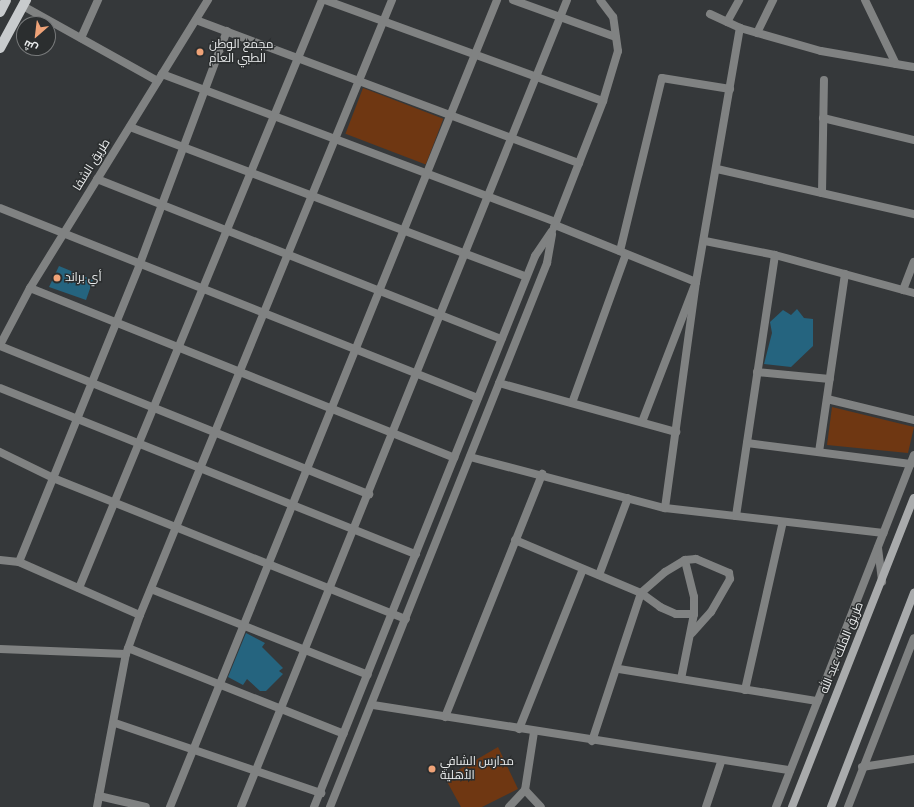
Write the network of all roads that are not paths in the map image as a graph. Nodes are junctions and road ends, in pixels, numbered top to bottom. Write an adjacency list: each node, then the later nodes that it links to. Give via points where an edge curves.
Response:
1 (6, 0): 15 (main road)
2 (98, 0): 25 (street)
3 (208, 0): 18 (street, طريق الشفا)
4 (322, 0): 28 (street)
5 (326, 0): 19 (street)
6 (392, 0): 19 (street)
7 (497, 0): 27 (street)
8 (513, 0): 17 (street)
9 (567, 0): 17 (street)
10 (600, 0): 24 (street, via 613,17)
11 (739, 0): 20 (street)
12 (774, 0): 23 (street)
13 (865, 0): 29 (street)
14 (24, 3): 25 (street); 26 (main road)
15 (0, 10)
16 (710, 14): 20 (street)
17 (560, 17): 24 (street); 31 (street)
18 (196, 20): 22 (street); 32 (street, طريق الشفا)
19 (384, 21): 27 (street); 33 (street)
20 (727, 22): 21 (street)
21 (740, 28): 23 (street); 35 (street)
22 (227, 31): 28 (street); 36 (street)
23 (757, 32): 29 (street, via 821,51)
24 (616, 37): 37 (street, via 618,51)
25 (80, 38): 32 (street)
26 (0, 48)
27 (475, 54): 31 (street); 38 (street)
28 (298, 57): 33 (street); 39 (street)
29 (896, 64): 30 (street)
30 (914, 67)
31 (537, 77): 37 (street); 42 (street)
32 (160, 78): 36 (street); 41 (street, طريق الشفا)
33 (359, 80): 38 (street); 43 (street)
34 (824, 80): 40 (street)
35 (730, 89): 47 (street); 62 (street, via 662,78)
36 (205, 90): 39 (street); 45 (street)
37 (603, 101): 46 (street)
38 (451, 114): 42 (street); 49 (street)
39 (274, 116): 43 (street); 48 (street)
40 (823, 118): 44 (street); 51 (street)
41 (130, 127): 45 (street); 50 (street, طريق الشفا)
42 (512, 137): 46 (street); 53 (street)
43 (335, 139): 49 (street); 52 (street)
44 (914, 140)
45 (184, 147): 48 (street); 54 (street)
46 (579, 163): 57 (street)
47 (717, 169): 51 (street); 61 (street)
48 (251, 173): 52 (street); 59 (street)
49 (427, 174): 53 (street); 58 (street)
50 (97, 179): 54 (street); 60 (street, طريق الشفا)
51 (822, 193): 56 (street)
52 (311, 196): 58 (street); 65 (street)
53 (488, 197): 57 (street); 63 (street)
54 (162, 205): 59 (street); 67 (street)
55 (0, 208): 60 (street)
56 (914, 214)
57 (554, 226): 62 (street); 69 (street, via 535,256); 88 (street, via 547,263)
58 (404, 231): 63 (street); 74 (street)
59 (226, 233): 65 (street); 72 (street)
60 (63, 234): 67 (street); 71 (street, طريق الشفا)
61 (705, 241): 64 (street); 70 (street)
62 (623, 252): 70 (street); 92 (street)
63 (465, 254): 69 (street); 77 (street)
64 (775, 255): 68 (street); 84 (street)
65 (287, 256): 74 (street); 76 (street)
66 (914, 262): 73 (street)
67 (139, 266): 72 (street); 78 (street)
68 (845, 274): 73 (street); 86 (street)
69 (526, 277): 79 (street)
70 (696, 282): 97 (street); 99 (street)
71 (30, 288): 78 (street); 80 (street, طريق الشفا)
72 (202, 290): 76 (street); 81 (street)
73 (903, 290): 75 (street)
74 (379, 291): 77 (street); 82 (street)
75 (914, 293)
76 (263, 314): 82 (street); 83 (street)
77 (441, 315): 79 (street); 85 (street)
78 (116, 323): 81 (street); 87 (street)
79 (502, 338): 90 (street)
80 (0, 346): 87 (street)
81 (179, 348): 83 (street); 93 (street)
82 (356, 350): 85 (street); 94 (street)
83 (239, 372): 94 (street); 98 (street)
84 (758, 372): 86 (street); 101 (street)
85 (417, 374): 90 (street); 100 (street)
86 (830, 379): 91 (street)
87 (92, 383): 93 (street); 95 (street)
88 (500, 383): 92 (street); 106 (street)
89 (0, 388): 95 (street)
90 (478, 398): 107 (street)
91 (827, 399): 96 (street); 104 (street)
92 (572, 403): 97 (street)
93 (154, 408): 98 (street); 102 (street)
94 (333, 410): 100 (street); 110 (street)
95 (77, 419): 102 (street); 112 (street)
96 (914, 420)
97 (642, 422): 99 (street)
98 (215, 432): 109 (street); 110 (street)
99 (676, 432): 118 (street)
100 (393, 434): 107 (street); 113 (street)
101 (747, 443): 104 (street); 119 (street)
102 (139, 444): 109 (street); 116 (street)
103 (0, 452): 112 (street)
104 (819, 452): 108 (street)
105 (914, 455): 108 (street)
106 (470, 457): 111 (street); 142 (street)
107 (454, 458): 126 (street)
108 (911, 464): 123 (street)
109 (200, 468): 117 (street); 121 (street)
110 (309, 469): 113 (street); 117 (street)
111 (542, 474): 114 (street); 124 (street)
112 (53, 478): 116 (street); 129 (street)
113 (369, 494): 122 (street)
114 (628, 498): 118 (street); 132 (street)
115 (914, 498): 133 (main road, طريق الملك عبد الله)
116 (115, 503): 121 (street); 134 (street)
117 (294, 505): 122 (street); 130 (street)
118 (665, 508): 119 (street)
119 (736, 516): 120 (street)
120 (783, 522): 123 (street); 153 (street)
121 (176, 527): 130 (street); 135 (street)
122 (355, 530): 126 (street); 136 (street)
123 (884, 533): 125 (street)
124 (515, 540): 131 (street); 157 (street)
125 (878, 548): 133 (street); 154 (street)
126 (416, 554): 139 (street)
127 (0, 560): 129 (street)
128 (685, 560): 137 (street, via 665,572); 140 (street, via 694,597); 144 (street, via 709,562 730,575 711,612)
129 (19, 562): 134 (street)
130 (270, 565): 136 (street); 143 (street)
131 (583, 569): 132 (street); 159 (street)
132 (598, 575): 137 (street)
133 (882, 582): 182 (main road, طريق الملك عبد الله)
134 (79, 588): 141 (street)
135 (151, 589): 141 (street); 143 (street)
136 (331, 589): 139 (street); 147 (street)
137 (641, 593): 140 (street, via 660,608 676,614); 149 (street)
138 (914, 593): 183 (main road)
139 (392, 614): 142 (street); 150 (street)
140 (694, 614): 144 (street)
141 (140, 615): 148 (street)
142 (406, 619): 155 (street)
143 (246, 626): 147 (street); 152 (street)
144 (692, 633): 151 (street)
145 (914, 638): 166 (street)
146 (0, 649): 148 (street)
147 (306, 650): 150 (street); 156 (street)
148 (127, 651): 152 (street); 158 (street)
149 (619, 669): 151 (street); 162 (street)
150 (368, 675): 161 (street)
151 (681, 679): 153 (street)
152 (222, 685): 156 (street); 163 (street)
153 (745, 690): 154 (street)
154 (817, 701): 167 (street)
155 (373, 705): 157 (street); 177 (street)
156 (282, 709): 161 (street); 168 (street)
157 (444, 716): 159 (street)
158 (114, 723): 163 (street); 171 (street)
159 (519, 729): 160 (street)
160 (534, 732): 162 (street); 169 (street)
161 (344, 734): 170 (street)
162 (592, 741): 165 (street)
163 (196, 750): 168 (street); 174 (street)
164 (914, 759): 166 (street)
165 (721, 762): 167 (street); 180 (street)
166 (862, 767): 184 (street)
167 (790, 770): 181 (street)
168 (258, 771): 170 (street); 175 (street)
169 (525, 790): 178 (street); 179 (street)
170 (321, 793): 176 (street)
171 (99, 796): 172 (street); 173 (street)
172 (98, 807)
173 (146, 807)
174 (170, 807)
175 (241, 807)
176 (314, 807)
177 (330, 807)
178 (509, 807)
179 (541, 807)
180 (706, 807)
181 (776, 807)
182 (792, 807)
183 (831, 807)
184 (848, 807)

